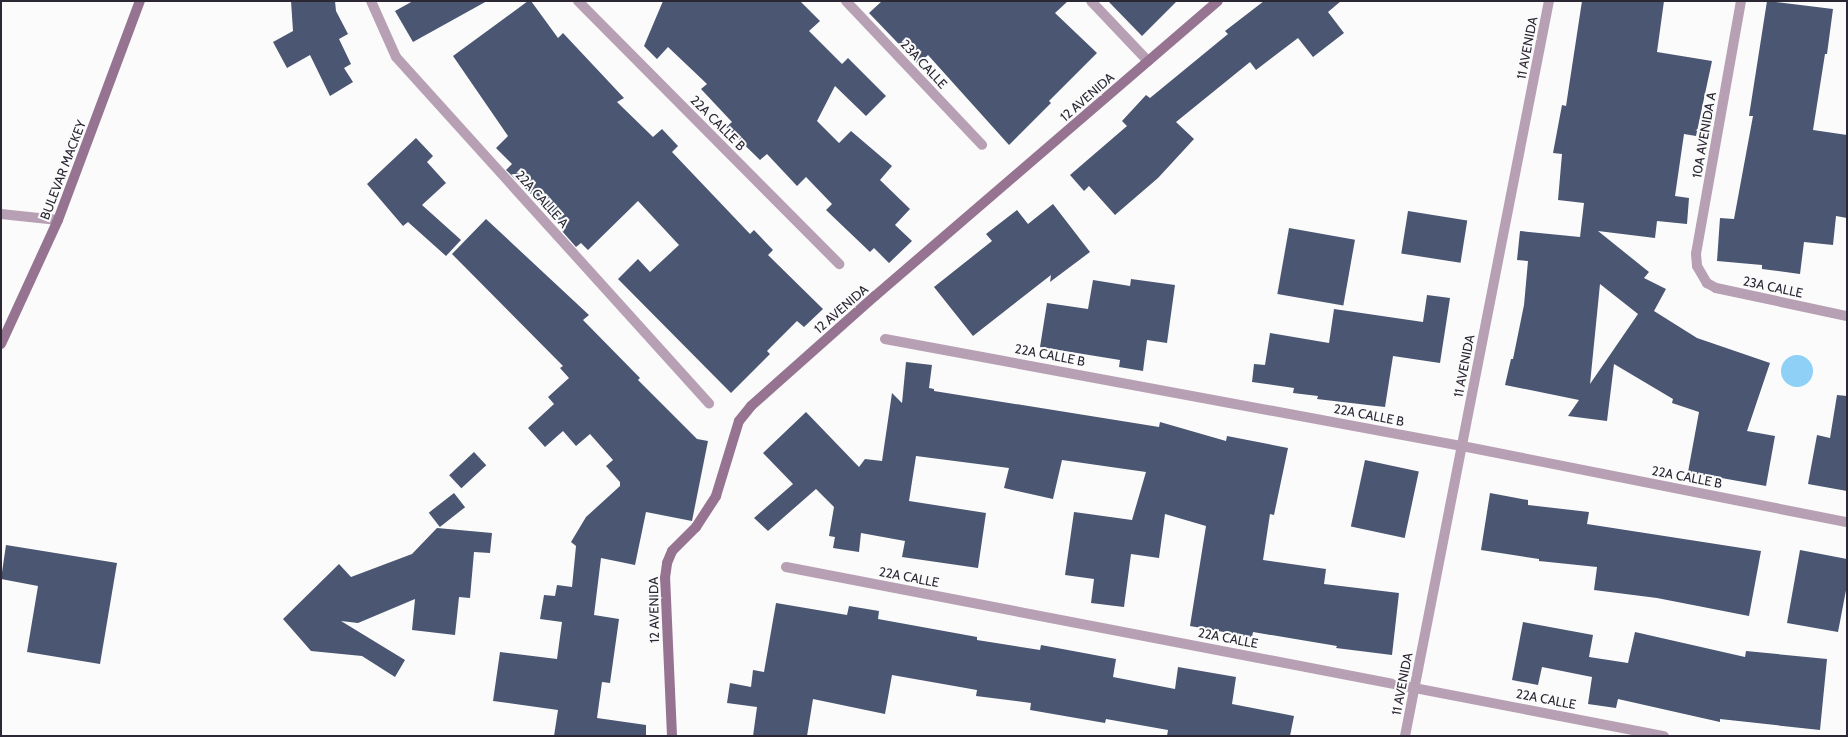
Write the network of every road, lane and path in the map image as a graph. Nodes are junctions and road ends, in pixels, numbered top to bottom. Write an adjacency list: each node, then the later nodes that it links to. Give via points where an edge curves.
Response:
1 (140, 1): 12 (street, BULEVAR MACKEY)
2 (370, 1): 18 (street, 22A CALLE A, via 396,56)
3 (578, 1): 13 (street, 22A CALLE B)
4 (846, 1): 10 (street, 23A CALLE)
5 (1091, 1): 9 (street)
6 (1218, 1): 9 (street, 12 AVENIDA)
7 (1549, 1): 19 (street, 11 AVENIDA)
8 (1741, 1): 14 (street, 10A AVENIDA A, via 1696,254)
9 (1148, 61): 23 (street, 12 AVENIDA, via 875,296 751,406 739,421 716,496 696,527 672,551 667,563 665,578)
10 (982, 145)
11 (1, 214): 12 (street)
12 (58, 220): 17 (street, BULEVAR MACKEY)
13 (838, 264)
14 (1700, 274): 15 (street, 23A CALLE, via 1707,283 1716,288)
15 (1847, 316)
16 (885, 339): 19 (street, 22A CALLE B)
17 (1, 344)
18 (709, 404)
19 (1462, 446): 20 (street, 22A CALLE B); 22 (street, 11 AVENIDA)
20 (1847, 522)
21 (786, 567): 22 (street, 22A CALLE)
22 (1415, 686): 24 (street, 11 AVENIDA); 25 (street, 22A CALLE)
23 (672, 736)
24 (1405, 736)
25 (1664, 736)

